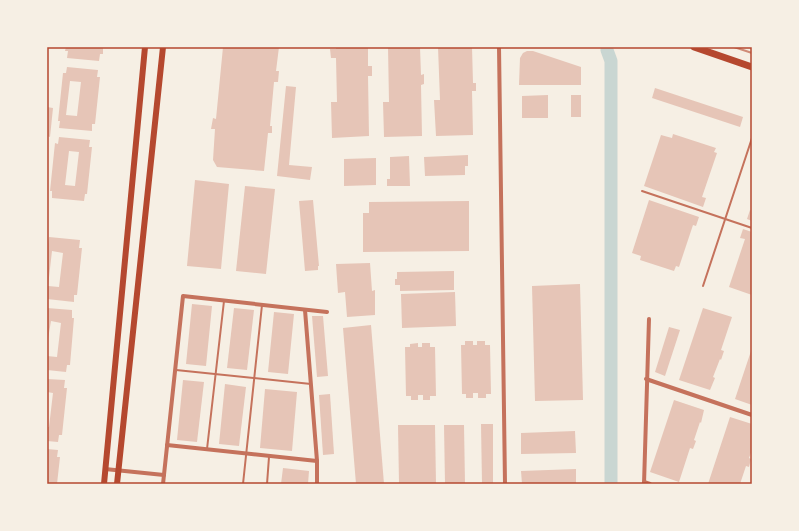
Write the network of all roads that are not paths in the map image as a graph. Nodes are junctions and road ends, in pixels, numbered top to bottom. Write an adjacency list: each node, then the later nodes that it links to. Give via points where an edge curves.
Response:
1 (145, 47): 27 (main road)
2 (163, 47): 28 (main road)
3 (499, 47): 37 (street)
4 (694, 47): 5 (main road)
5 (752, 67)
6 (752, 138): 8 (lane)
7 (642, 191): 8 (lane)
8 (725, 219): 9 (lane); 10 (lane)
9 (752, 228)
10 (703, 286)
11 (224, 301): 12 (street); 16 (street, via 183,296); 17 (lane)
12 (262, 305): 13 (street); 18 (lane)
13 (305, 310): 14 (street); 20 (street)
14 (327, 312)
15 (649, 319): 19 (street)
16 (175, 370): 17 (lane); 22 (street)
17 (216, 374): 18 (lane); 23 (lane)
18 (254, 378): 20 (lane); 24 (lane)
19 (646, 378): 21 (street); 30 (street)
20 (311, 384): 26 (street)
21 (752, 414)
22 (167, 445): 23 (street); 29 (street)
23 (207, 449): 24 (street)
24 (246, 453): 25 (street); 34 (lane)
25 (270, 456): 26 (street); 35 (lane)
26 (317, 461): 36 (street)
27 (105, 469): 28 (street); 31 (main road)
28 (119, 470): 29 (street); 32 (main road)
29 (164, 475): 33 (street)
30 (644, 483): 38 (street)
31 (104, 484)
32 (117, 484)
33 (163, 484)
34 (243, 484)
35 (267, 484)
36 (317, 484)
37 (505, 484)
38 (650, 484)

